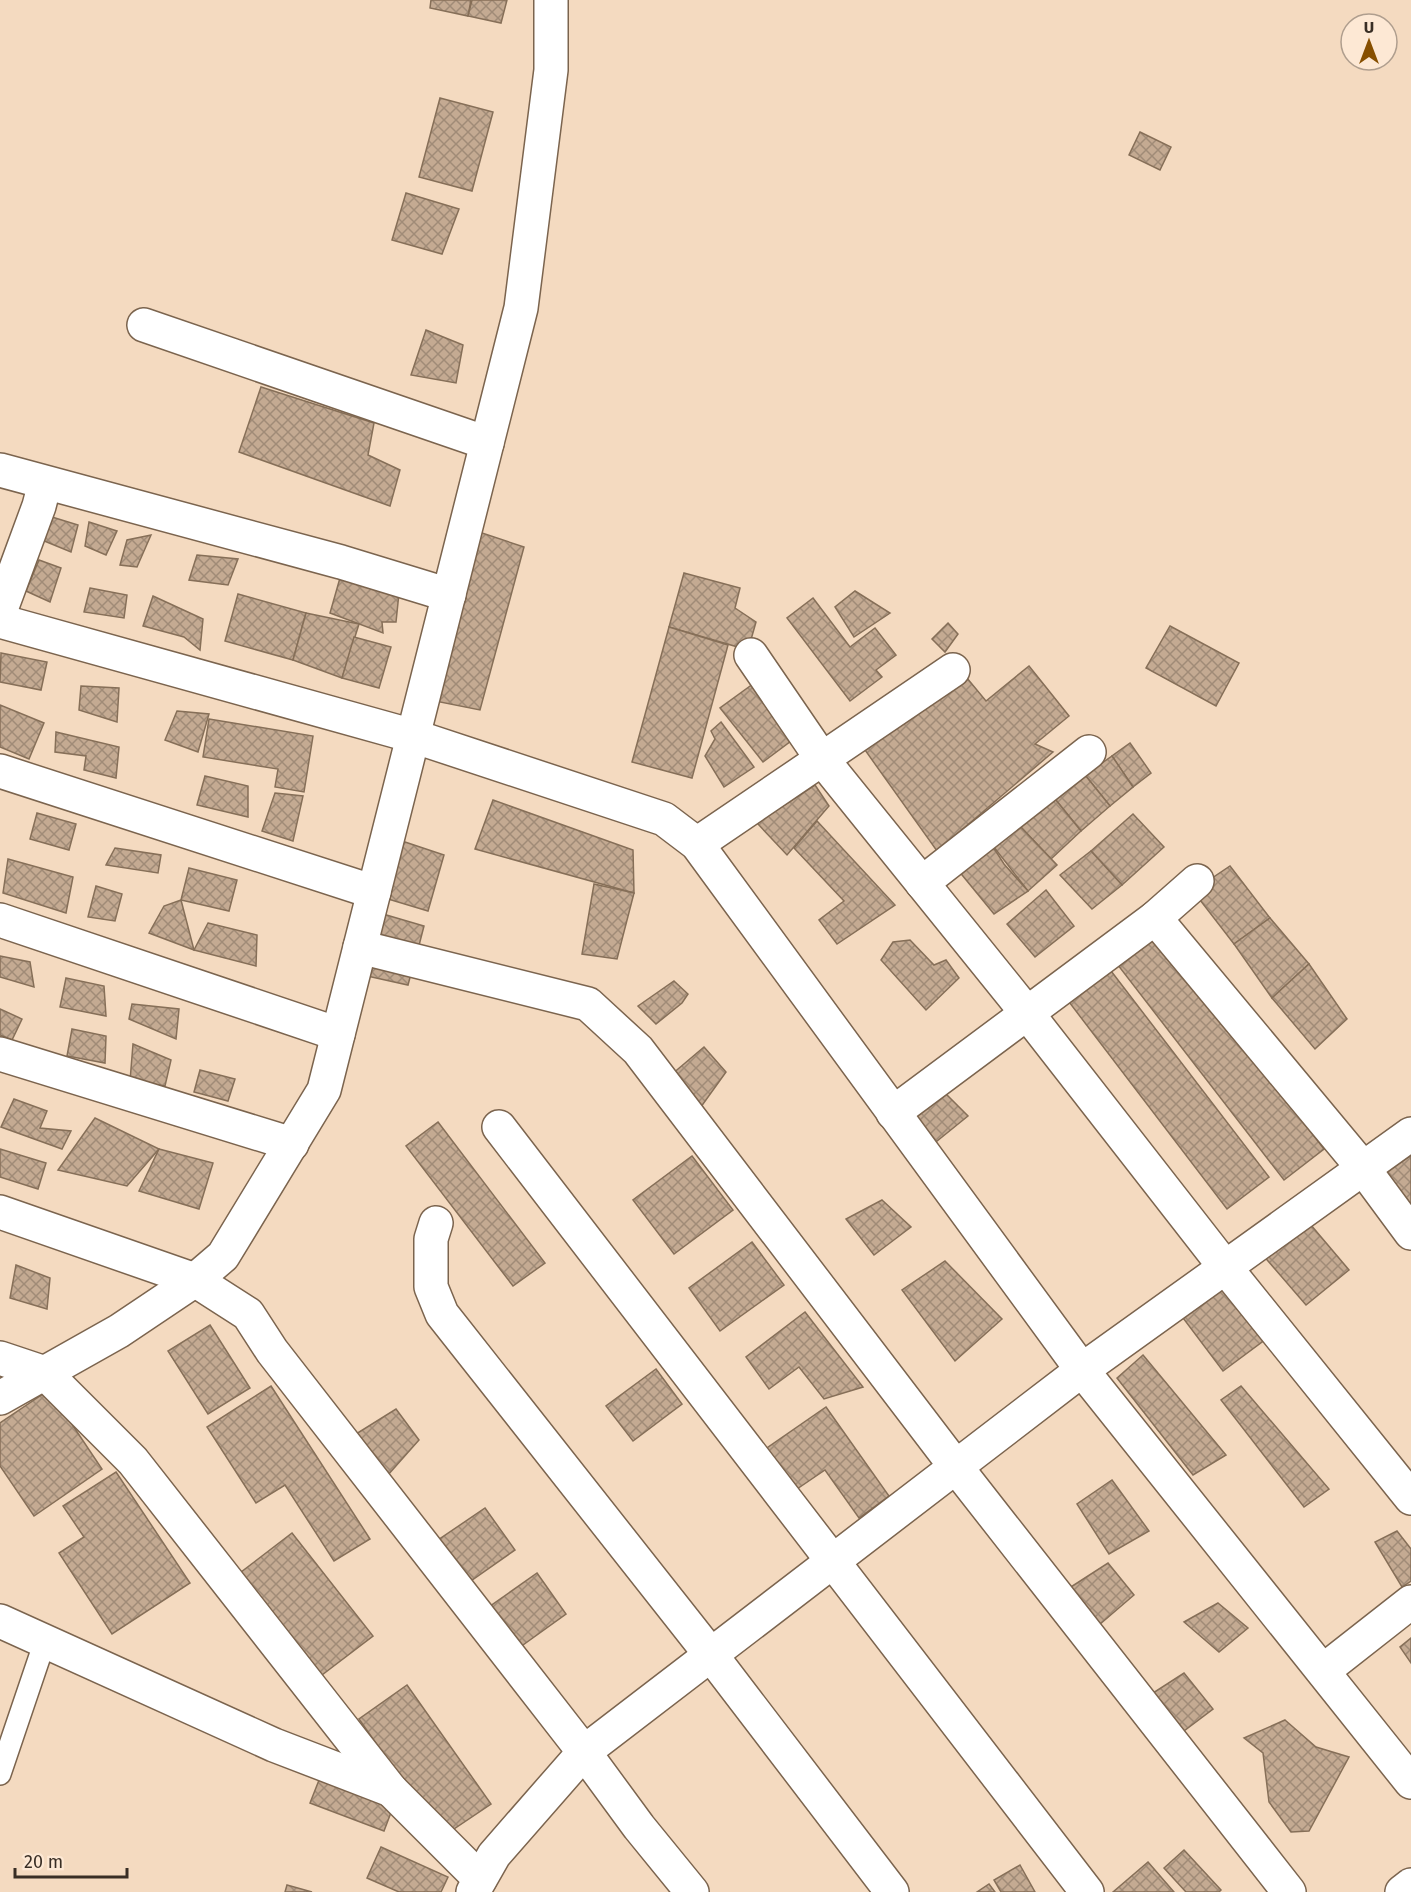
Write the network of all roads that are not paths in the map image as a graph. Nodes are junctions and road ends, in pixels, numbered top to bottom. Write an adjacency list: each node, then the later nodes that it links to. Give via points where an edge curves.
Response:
1 (551, 0): 3 (street, via 551,70 521,308)
2 (144, 325): 3 (street)
3 (487, 443): 6 (street)
4 (1, 473): 5 (street)
5 (45, 483): 6 (street, via 341,562); 7 (street)
6 (448, 595): 11 (street)
7 (0, 612)
8 (0, 621): 11 (street)
9 (751, 655): 13 (street)
10 (953, 670): 13 (street)
11 (413, 736): 15 (street, via 664,819); 18 (street)
12 (1089, 752): 17 (street)
13 (822, 759): 15 (street); 17 (street)
14 (0, 771): 18 (street)
15 (697, 844): 25 (street)
16 (1197, 881): 19 (street)
17 (922, 883): 22 (street)
18 (374, 892): 21 (street)
19 (1155, 918): 22 (street); 29 (street)
20 (0, 920): 23 (street)
21 (360, 947): 23 (street); 39 (street, via 588,1004 638,1050)
22 (1027, 1012): 25 (street); 33 (street)
23 (338, 1034): 28 (street, via 324,1090)
24 (0, 1054): 28 (street)
25 (893, 1113): 36 (street)
26 (499, 1127): 41 (street)
27 (1411, 1134): 29 (street)
28 (292, 1144): 34 (street, via 223,1256)
29 (1363, 1168): 32 (street); 33 (street)
30 (0, 1212): 34 (street)
31 (436, 1223): 45 (street, via 431,1239 430,1287 442,1314)
32 (1411, 1233)
33 (1225, 1267): 36 (street); 40 (street)
34 (195, 1280): 37 (street, via 119,1331); 47 (street, via 248,1314 272,1351)
35 (0, 1359): 37 (street)
36 (1082, 1370): 39 (street); 46 (street)
37 (45, 1373): 38 (street); 50 (street, via 134,1461)
38 (0, 1398)
39 (956, 1467): 41 (street); 56 (street)
40 (1411, 1497)
41 (834, 1561): 45 (street); 55 (street)
42 (1411, 1602): 46 (street)
43 (0, 1621): 44 (street)
44 (45, 1641): 48 (lane); 50 (street, via 274,1745)
45 (711, 1655): 47 (street); 54 (street)
46 (1323, 1671): 49 (street)
47 (584, 1752): 52 (street, via 494,1855); 53 (street)
48 (0, 1774)
49 (1411, 1782)
50 (391, 1790): 52 (street)
51 (1411, 1885): 57 (street)
52 (475, 1888)
53 (692, 1892)
54 (892, 1892)
55 (1087, 1892)
56 (1289, 1892)
57 (1402, 1892)

